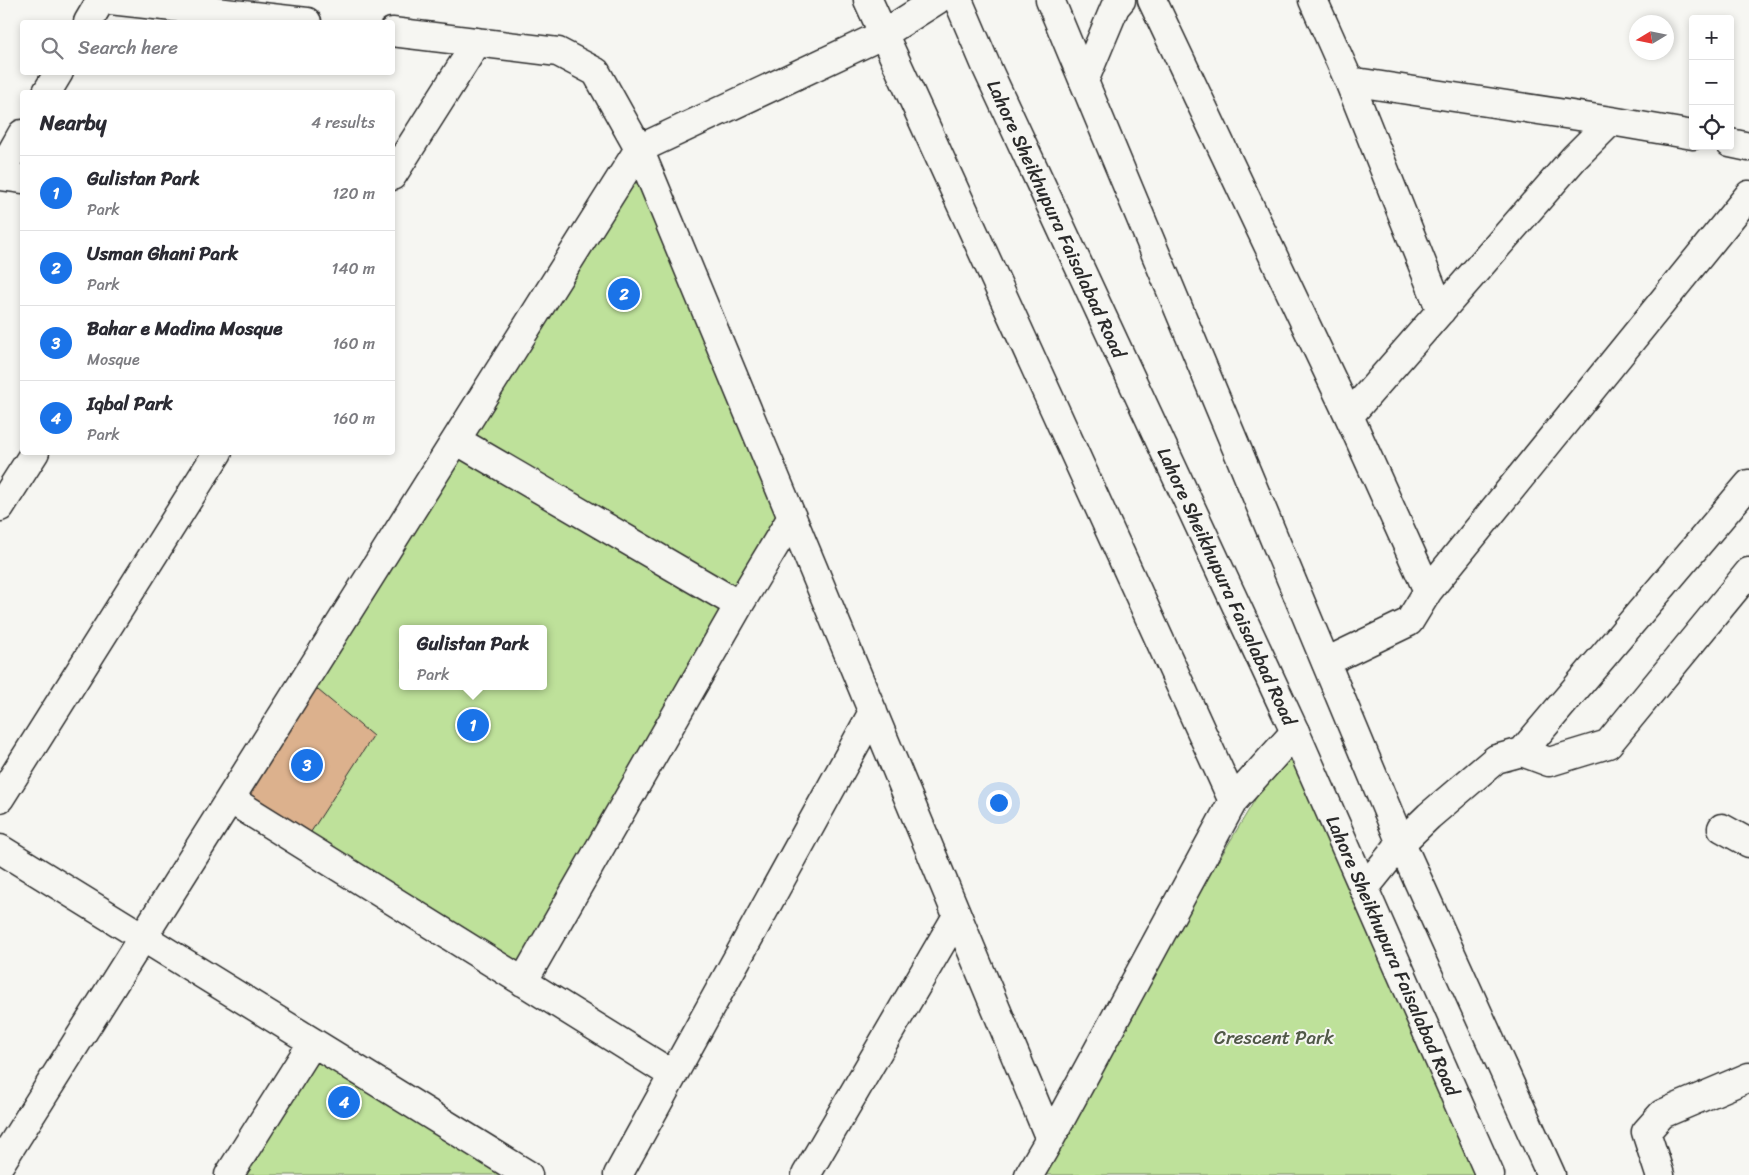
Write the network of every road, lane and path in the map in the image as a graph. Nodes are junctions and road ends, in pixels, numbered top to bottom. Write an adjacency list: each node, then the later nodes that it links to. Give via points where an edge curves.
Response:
1 (101, 0): 10 (main road)
2 (110, 0): 11 (main road)
3 (868, 0): 13 (main road)
4 (938, 0): 13 (main road); 15 (main road)
5 (958, 0): 15 (main road, Lahore Sheikhupura Faisalabad Road)
6 (1050, 0): 17 (main road)
7 (1121, 0): 17 (main road)
8 (1152, 0): 31 (main road)
9 (1313, 0): 18 (main road)
10 (89, 20)
11 (289, 20)
12 (395, 32): 14 (main road)
13 (882, 35): 25 (main road); 47 (main road)
14 (477, 42): 25 (main road, via 558,52 596,72); 26 (main road)
15 (988, 68): 43 (main road, Lahore Sheikhupura Faisalabad Road)
16 (57, 75): 19 (main road)
17 (1084, 81): 41 (main road)
18 (1348, 82): 20 (main road); 30 (main road)
19 (48, 90)
20 (1611, 121): 21 (main road); 30 (main road, via 1574,158)
21 (1689, 134)
22 (20, 138): 27 (main road)
23 (1734, 144): 24 (main road)
24 (1749, 147)
25 (639, 149): 32 (main road); 37 (main road)
26 (395, 171)
27 (0, 174): 28 (main road)
28 (20, 179)
29 (1749, 195): 39 (main road)
30 (1441, 311): 31 (main road)
31 (1349, 416): 39 (main road)
32 (456, 440): 40 (main road); 46 (main road)
33 (33, 455): 36 (main road)
34 (216, 455): 45 (main road)
35 (1749, 484): 44 (main road)
36 (0, 508)
37 (792, 517): 40 (main road); 42 (main road)
38 (1749, 572): 44 (main road, via 1608,744 1549,762)
39 (1428, 591): 41 (main road, via 1410,622)
40 (739, 605): 55 (main road)
41 (1326, 662): 49 (main road)
42 (873, 712): 53 (main road); 57 (main road)
43 (1295, 732): 47 (main road); 52 (main road, Lahore Sheikhupura Faisalabad Road)
44 (1522, 752): 49 (main road, via 1496,759)
45 (0, 798)
46 (230, 799): 54 (main road); 55 (main road)
47 (1232, 801): 59 (main road)
48 (1722, 828): 50 (main road)
49 (1402, 843): 52 (main road); 67 (main road)
50 (1749, 843)
51 (0, 849): 54 (main road)
52 (1364, 889): 66 (main road, Lahore Sheikhupura Faisalabad Road)
53 (958, 916): 59 (main road); 64 (main road)
54 (143, 937): 56 (main road); 60 (main road)
55 (523, 982): 57 (main road)
56 (313, 1042): 61 (main road); 62 (main road)
57 (673, 1075): 63 (main road)
58 (1749, 1077): 68 (main road, via 1662,1114 1646,1132)
59 (1050, 1139): 65 (main road)
60 (0, 1164)
61 (512, 1171)
62 (230, 1175)
63 (618, 1175)
64 (806, 1175)
65 (1029, 1175)
66 (1490, 1175)
67 (1550, 1175)
68 (1660, 1175)

